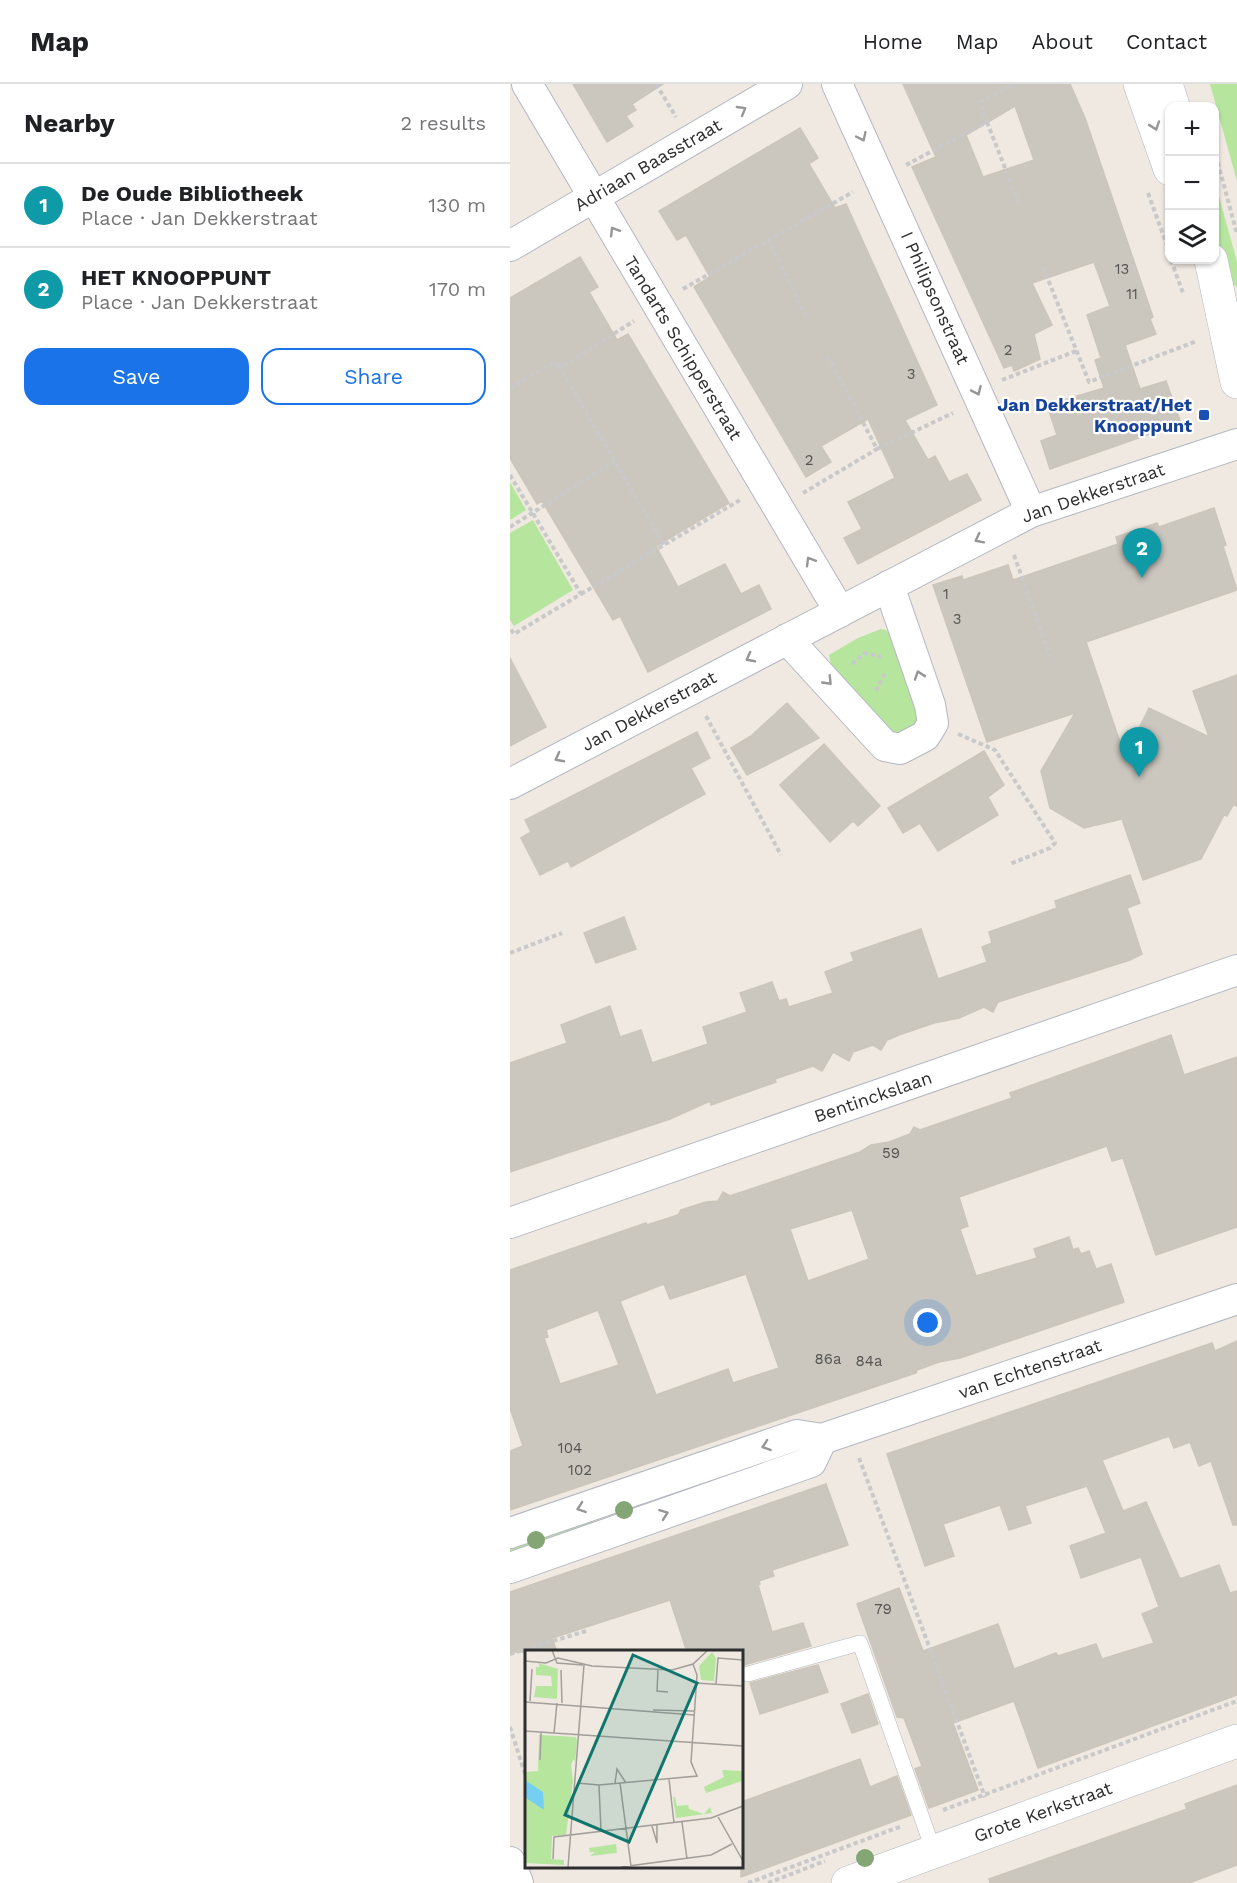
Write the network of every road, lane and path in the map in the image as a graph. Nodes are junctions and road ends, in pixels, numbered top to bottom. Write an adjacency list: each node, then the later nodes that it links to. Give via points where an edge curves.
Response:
1 (527, 84): 14 (street, Tandarts Schipperstraat)
2 (656, 84): 10 (path)
3 (787, 84): 10 (street, Adriaan Baasstraat, one-way to 3)
4 (837, 84): 13 (street, I Philipsonstraat, one-way to 13)
5 (1014, 84): 9 (path, via 980,102)
6 (1140, 84): 11 (street, one-way to 11)
7 (1166, 84): 8 (street)
8 (1172, 102)
9 (987, 122): 13 (path); 15 (path)
10 (690, 140): 14 (street, Adriaan Baasstraat)
11 (1165, 156)
12 (1217, 156): 16 (path)
13 (881, 178): 17 (path); 31 (street, I Philipsonstraat)
14 (594, 196): 18 (street, Adriaan Baasstraat); 23 (street, Tandarts Schipperstraat, one-way to 14)
15 (1020, 206)
16 (1237, 234)
17 (768, 238): 23 (path); 24 (path)
18 (510, 246)
19 (1207, 264): 22 (street)
20 (1212, 264): 22 (street)
21 (1043, 267): 26 (path)
22 (1218, 291): 29 (street)
23 (658, 305): 28 (path, via 563,366); 36 (street, Tandarts Schipperstraat)
24 (806, 316)
25 (1199, 340): 26 (path, via 1089,382)
26 (1076, 351): 31 (path)
27 (828, 356): 33 (path)
28 (558, 365): 30 (path, via 551,364); 34 (path)
29 (1237, 382)
30 (510, 388)
31 (979, 395): 33 (path); 37 (street, I Philipsonstraat)
32 (1237, 444): 37 (street, Jan Dekkerstraat)
33 (877, 449): 36 (path)
34 (615, 461): 38 (path); 41 (path)
35 (510, 475): 38 (path)
36 (771, 496): 41 (path); 44 (street, Tandarts Schipperstraat, one-way to 36)
37 (1031, 512): 39 (street, Jan Dekkerstraat)
38 (532, 513): 40 (path); 43 (path)
39 (1004, 526): 42 (street, Jan Dekkerstraat, one-way to 42); 48 (path)
40 (510, 527)
41 (664, 545): 43 (path)
42 (890, 586): 44 (street, Jan Dekkerstraat); 52 (street, one-way to 42)
43 (581, 594): 46 (path)
44 (840, 612): 47 (street, Jan Dekkerstraat)
45 (510, 628): 46 (path)
46 (512, 635)
47 (787, 639): 49 (street, Jan Dekkerstraat, one-way to 49); 50 (street, one-way to 50)
48 (1052, 662)
49 (692, 689): 53 (street, Jan Dekkerstraat, one-way to 53); 54 (path)
50 (838, 692): 51 (path, via 845,683 846,671 858,657 875,653 887,663); 52 (street, via 885,746 900,749 925,736)
51 (875, 695)
52 (933, 723): 55 (path, via 995,750 1055,843)
53 (510, 784)
54 (781, 855)
55 (1010, 864)
56 (562, 933): 57 (path)
57 (510, 954)
58 (1237, 970): 59 (street, Bentinckslaan)
59 (510, 1223)
60 (1237, 1299): 61 (street, van Echtenstraat)
61 (822, 1439): 63 (street, van Echtenstraat, one-way to 63, via 798,1435); 64 (street, one-way to 61, via 811,1462)
62 (859, 1458): 72 (path)
63 (510, 1533)
64 (510, 1568)
65 (586, 1631): 66 (path)
66 (510, 1654)
67 (748, 1674): 74 (lane, via 860,1643)
68 (1237, 1701): 72 (path)
69 (510, 1727): 71 (path)
70 (1237, 1741): 75 (street, Grote Kerkstraat)
71 (525, 1774)
72 (984, 1794): 73 (path); 74 (path)
73 (986, 1800)
74 (922, 1818): 75 (lane); 76 (path)
75 (934, 1852): 77 (street, Grote Kerkstraat)
76 (748, 1883)
77 (848, 1883)

